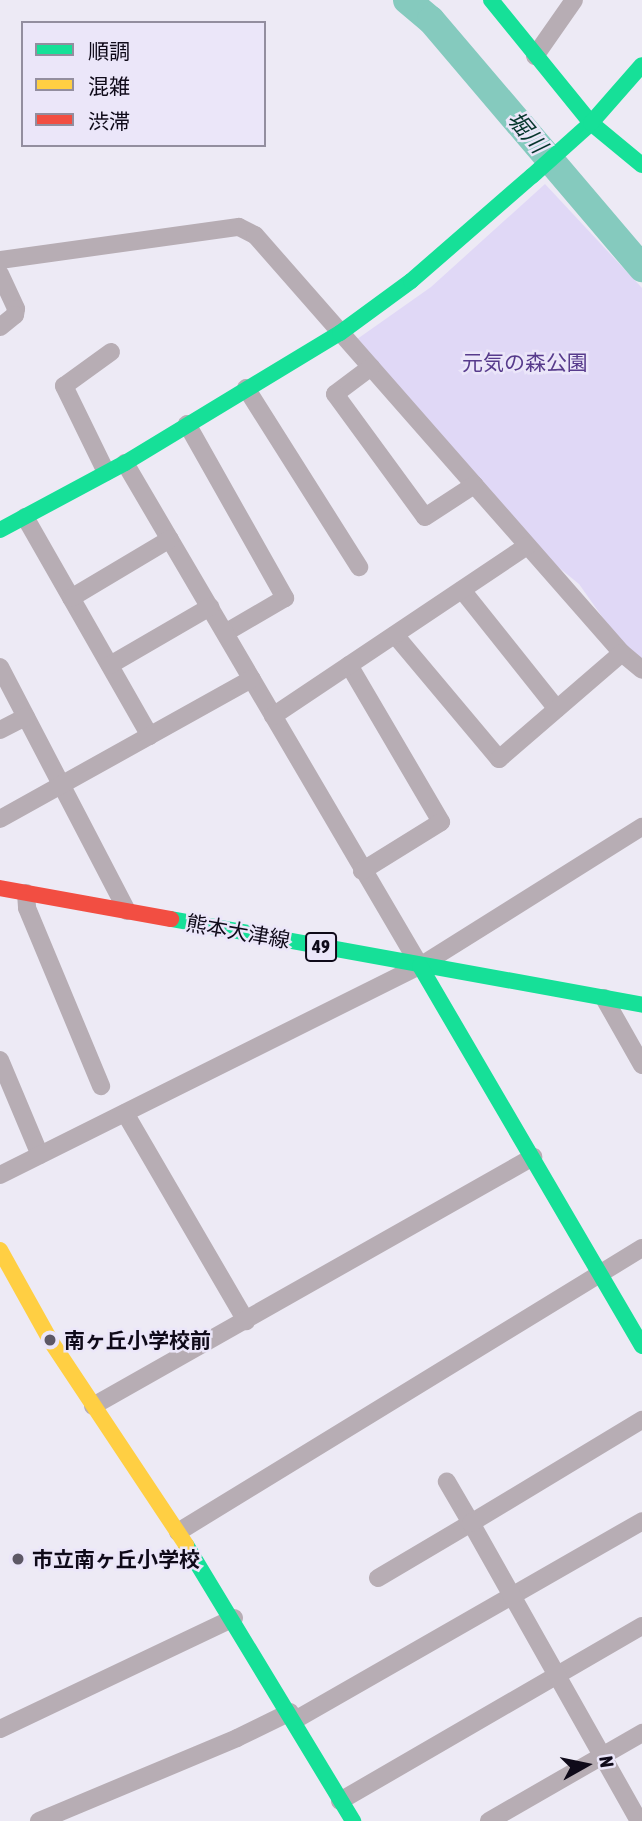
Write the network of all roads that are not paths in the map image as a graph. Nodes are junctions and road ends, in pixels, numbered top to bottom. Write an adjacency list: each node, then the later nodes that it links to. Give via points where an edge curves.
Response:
1 (491, 0): 3 (street)
2 (574, 0): 3 (street)
3 (535, 55): 5 (street)
4 (642, 65): 5 (street)
5 (591, 123): 6 (street); 10 (street, via 411,281)
6 (642, 165)
7 (0, 260): 10 (street, via 239,227 255,235)
8 (0, 274): 9 (street, via 16,309)
9 (0, 327)
10 (340, 333): 12 (street); 13 (street)
11 (111, 352): 16 (street, via 64,386)
12 (371, 368): 17 (street); 17 (street, via 335,394 425,517)
13 (246, 388): 14 (street); 22 (street)
14 (187, 424): 15 (street); 26 (street, via 285,598)
15 (125, 463): 16 (street); 20 (street)
16 (106, 472): 18 (street)
17 (474, 485): 21 (street)
18 (25, 517): 19 (street); 24 (street)
19 (0, 530)
20 (170, 539): 24 (street); 25 (street)
21 (527, 546): 23 (street); 28 (street)
22 (359, 566)
23 (462, 590): 27 (street); 34 (street)
24 (71, 598): 29 (street)
25 (210, 607): 26 (street); 29 (street)
26 (225, 634): 33 (street)
27 (395, 635): 30 (street); 34 (street, via 499,759)
28 (622, 653): 32 (street); 34 (street)
29 (110, 665): 38 (street)
30 (349, 665): 35 (street); 42 (street, via 441,822)
31 (0, 667): 36 (street)
32 (642, 670)
33 (252, 680): 35 (street); 38 (street)
34 (557, 709)
35 (273, 716): 42 (street)
36 (26, 717): 37 (street); 39 (street)
37 (0, 730)
38 (150, 736): 39 (street)
39 (62, 785): 40 (street); 45 (street)
40 (0, 819)
41 (642, 827): 46 (street)
42 (362, 871): 46 (street)
43 (0, 888): 44 (street, 熊本大津線 / 49)
44 (26, 893): 45 (street, 熊本大津線 / 49); 51 (street, via 27,908)
45 (127, 911): 46 (street, 熊本大津線 / 49)
46 (420, 966): 47 (street, 熊本大津線 / 49); 52 (street); 54 (street)
47 (604, 998): 48 (street, 熊本大津線 / 49); 50 (street)
48 (642, 1005)
49 (0, 1060): 53 (street)
50 (642, 1065)
51 (102, 1086)
52 (125, 1113): 53 (street); 59 (street)
53 (40, 1155): 55 (street)
54 (533, 1157): 58 (street); 59 (street)
55 (0, 1175)
56 (642, 1248): 58 (street)
57 (0, 1250): 61 (street)
58 (601, 1276): 60 (street); 66 (street)
59 (246, 1321): 61 (street)
60 (642, 1346)
61 (93, 1406): 66 (street)
62 (642, 1420): 65 (street)
63 (447, 1482): 65 (street)
64 (642, 1521): 68 (street)
65 (471, 1523): 67 (street); 68 (street)
66 (178, 1532): 69 (street)
67 (378, 1578)
68 (514, 1597): 71 (street); 72 (street)
69 (234, 1618): 72 (street); 73 (street)
70 (642, 1626): 71 (street)
71 (557, 1675): 75 (street); 76 (street)
72 (292, 1716): 76 (street); 77 (street)
73 (0, 1729)
74 (642, 1733): 75 (street)
75 (601, 1756): 79 (street); 80 (street)
76 (340, 1801): 78 (street)
77 (39, 1821)
78 (353, 1821)
79 (489, 1821)
80 (639, 1821)

